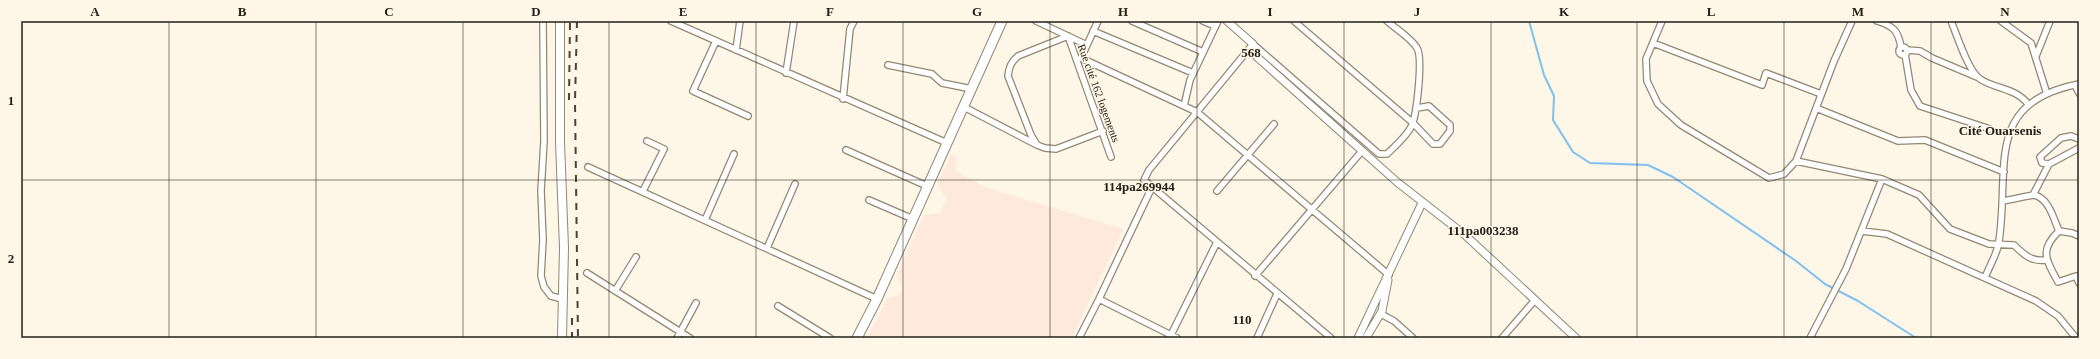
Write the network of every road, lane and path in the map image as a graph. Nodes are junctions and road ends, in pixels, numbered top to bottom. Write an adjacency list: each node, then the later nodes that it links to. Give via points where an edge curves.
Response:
1 (543, 21): 95 (street, via 541,276 544,287 551,296)
2 (560, 21): 95 (main road)
3 (671, 21): 24 (street)
4 (740, 21): 28 (street)
5 (794, 21): 33 (street)
6 (854, 21): 41 (street, via 850,29)
7 (1002, 21): 37 (main road)
8 (1036, 21): 23 (street)
9 (1098, 21): 22 (street)
10 (1132, 21): 29 (street)
11 (1203, 21): 21 (street)
12 (1227, 21): 26 (street)
13 (1294, 21): 49 (street)
14 (1387, 21): 45 (street, via 1417,48)
15 (1662, 21): 25 (street)
16 (1852, 21): 39 (street)
17 (1877, 21): 30 (street, via 1891,26)
18 (1951, 21): 35 (street, via 1973,71)
19 (2001, 21): 31 (street, via 2032,43)
20 (2050, 21): 31 (street)
21 (1217, 24): 29 (street)
22 (1094, 31): 27 (street); 34 (street)
23 (1068, 36): 27 (street); 52 (street, Rue cité 162 logements); 56 (street, via 1018,56 1009,70 1008,76)
24 (716, 41): 28 (street); 48 (street, via 693,91)
25 (1653, 43): 39 (street, via 1762,85 1766,73); 63 (street, via 1646,59 1647,81 1658,104 1670,117 1769,178 1784,174)
26 (1254, 44): 47 (street); 49 (street, via 1380,154 1387,154); 59 (street, via 1254,53 1257,57)
27 (1087, 45): 43 (street, via 1081,58)
28 (736, 50): 33 (street)
29 (1203, 52): 34 (street)
30 (1906, 52): 35 (street, via 1920,50 1932,58); 51 (street, via 1911,90 1920,106)
31 (2036, 56): 40 (street)
32 (888, 65): 37 (street, via 932,74 942,83)
33 (786, 73): 41 (street)
34 (1193, 73): 43 (street)
35 (1979, 78): 42 (street, via 2016,93)
36 (2077, 84): 38 (street); 40 (street)
37 (972, 89): 44 (main road)
38 (2079, 93)
39 (1821, 94): 46 (street)
40 (2047, 94): 42 (street)
41 (844, 99): 55 (street)
42 (2028, 104): 66 (street, via 2011,127 2003,156)
43 (1184, 106): 47 (street)
44 (964, 107): 55 (main road); 56 (street)
45 (1417, 108): 49 (street); 49 (street, via 1429,106 1451,128 1437,145)
46 (1816, 108): 63 (street); 66 (street, via 1898,141 1925,140)
47 (1197, 112): 61 (street); 70 (street, via 1149,170 1144,180)
48 (748, 116)
49 (1413, 123)
50 (1274, 124): 61 (street)
51 (1990, 129)
52 (1103, 131): 56 (street, via 1056,149); 62 (street, Rue cité 162 logements)
53 (2079, 139): 64 (street, via 2071,136 2061,138 2040,157 2042,163)
54 (647, 141): 71 (street, via 664,149)
55 (947, 143): 69 (main road)
56 (1037, 145)
57 (2079, 148): 64 (street)
58 (846, 150): 69 (street)
59 (1362, 150): 76 (street); 77 (street)
60 (734, 154): 79 (street)
61 (1248, 156): 72 (street); 77 (street)
62 (1112, 157)
63 (1796, 161): 67 (street)
64 (2049, 164): 73 (street)
65 (588, 167): 71 (street)
66 (2004, 172): 75 (street)
67 (1882, 179): 80 (street); 84 (street, via 1919,195 1950,229 1989,244)
68 (795, 184): 85 (street)
69 (927, 186): 78 (main road)
70 (1152, 187): 83 (street); 97 (street)
71 (643, 191): 79 (street)
72 (1217, 192)
73 (2033, 195): 75 (street); 81 (street, via 2046,203)
74 (868, 200): 78 (street)
75 (2003, 201): 84 (street)
76 (1422, 203): 90 (street); 98 (street, via 1456,228)
77 (1312, 210): 89 (street); 90 (street)
78 (913, 219): 96 (main road)
79 (705, 220): 85 (street)
80 (1862, 231): 91 (street, via 1887,234); 121 (street, via 1846,269)
81 (2059, 231): 82 (street); 87 (street, via 2047,246)
82 (2079, 236)
83 (1216, 242): 89 (street); 106 (street)
84 (1999, 243): 87 (street, via 2014,245 2024,256 2037,261); 91 (street)
85 (767, 248): 96 (street)
86 (636, 257): 93 (street)
87 (2046, 260): 92 (street, via 2058,282 2076,276)
88 (587, 273): 93 (street)
89 (1255, 276): 94 (street)
90 (1389, 276): 99 (street); 101 (street)
91 (1985, 278): 122 (street, via 2048,308)
92 (2079, 283)
93 (615, 290): 105 (street)
94 (1277, 294): 114 (street); 115 (street)
95 (563, 299): 107 (main road)
96 (877, 299): 111 (main road)
97 (1099, 299): 106 (street); 112 (street)
98 (1535, 300): 119 (street); 120 (street)
99 (1375, 302): 101 (street); 103 (street)
100 (696, 303): 105 (street)
101 (1383, 304): 104 (street)
102 (778, 306): 110 (street)
103 (1369, 314): 104 (street); 116 (street)
104 (1379, 316): 117 (street); 118 (street, via 1394,321)
105 (681, 332): 108 (street); 109 (street)
106 (1170, 336): 113 (street)
107 (562, 338)
108 (677, 338)
109 (690, 338)
110 (830, 338)
111 (857, 338)
112 (1079, 338)
113 (1177, 338)
114 (1257, 338)
115 (1331, 338)
116 (1358, 338)
117 (1366, 338)
118 (1413, 338)
119 (1502, 338)
120 (1576, 338)
121 (1810, 338)
122 (2076, 338)

